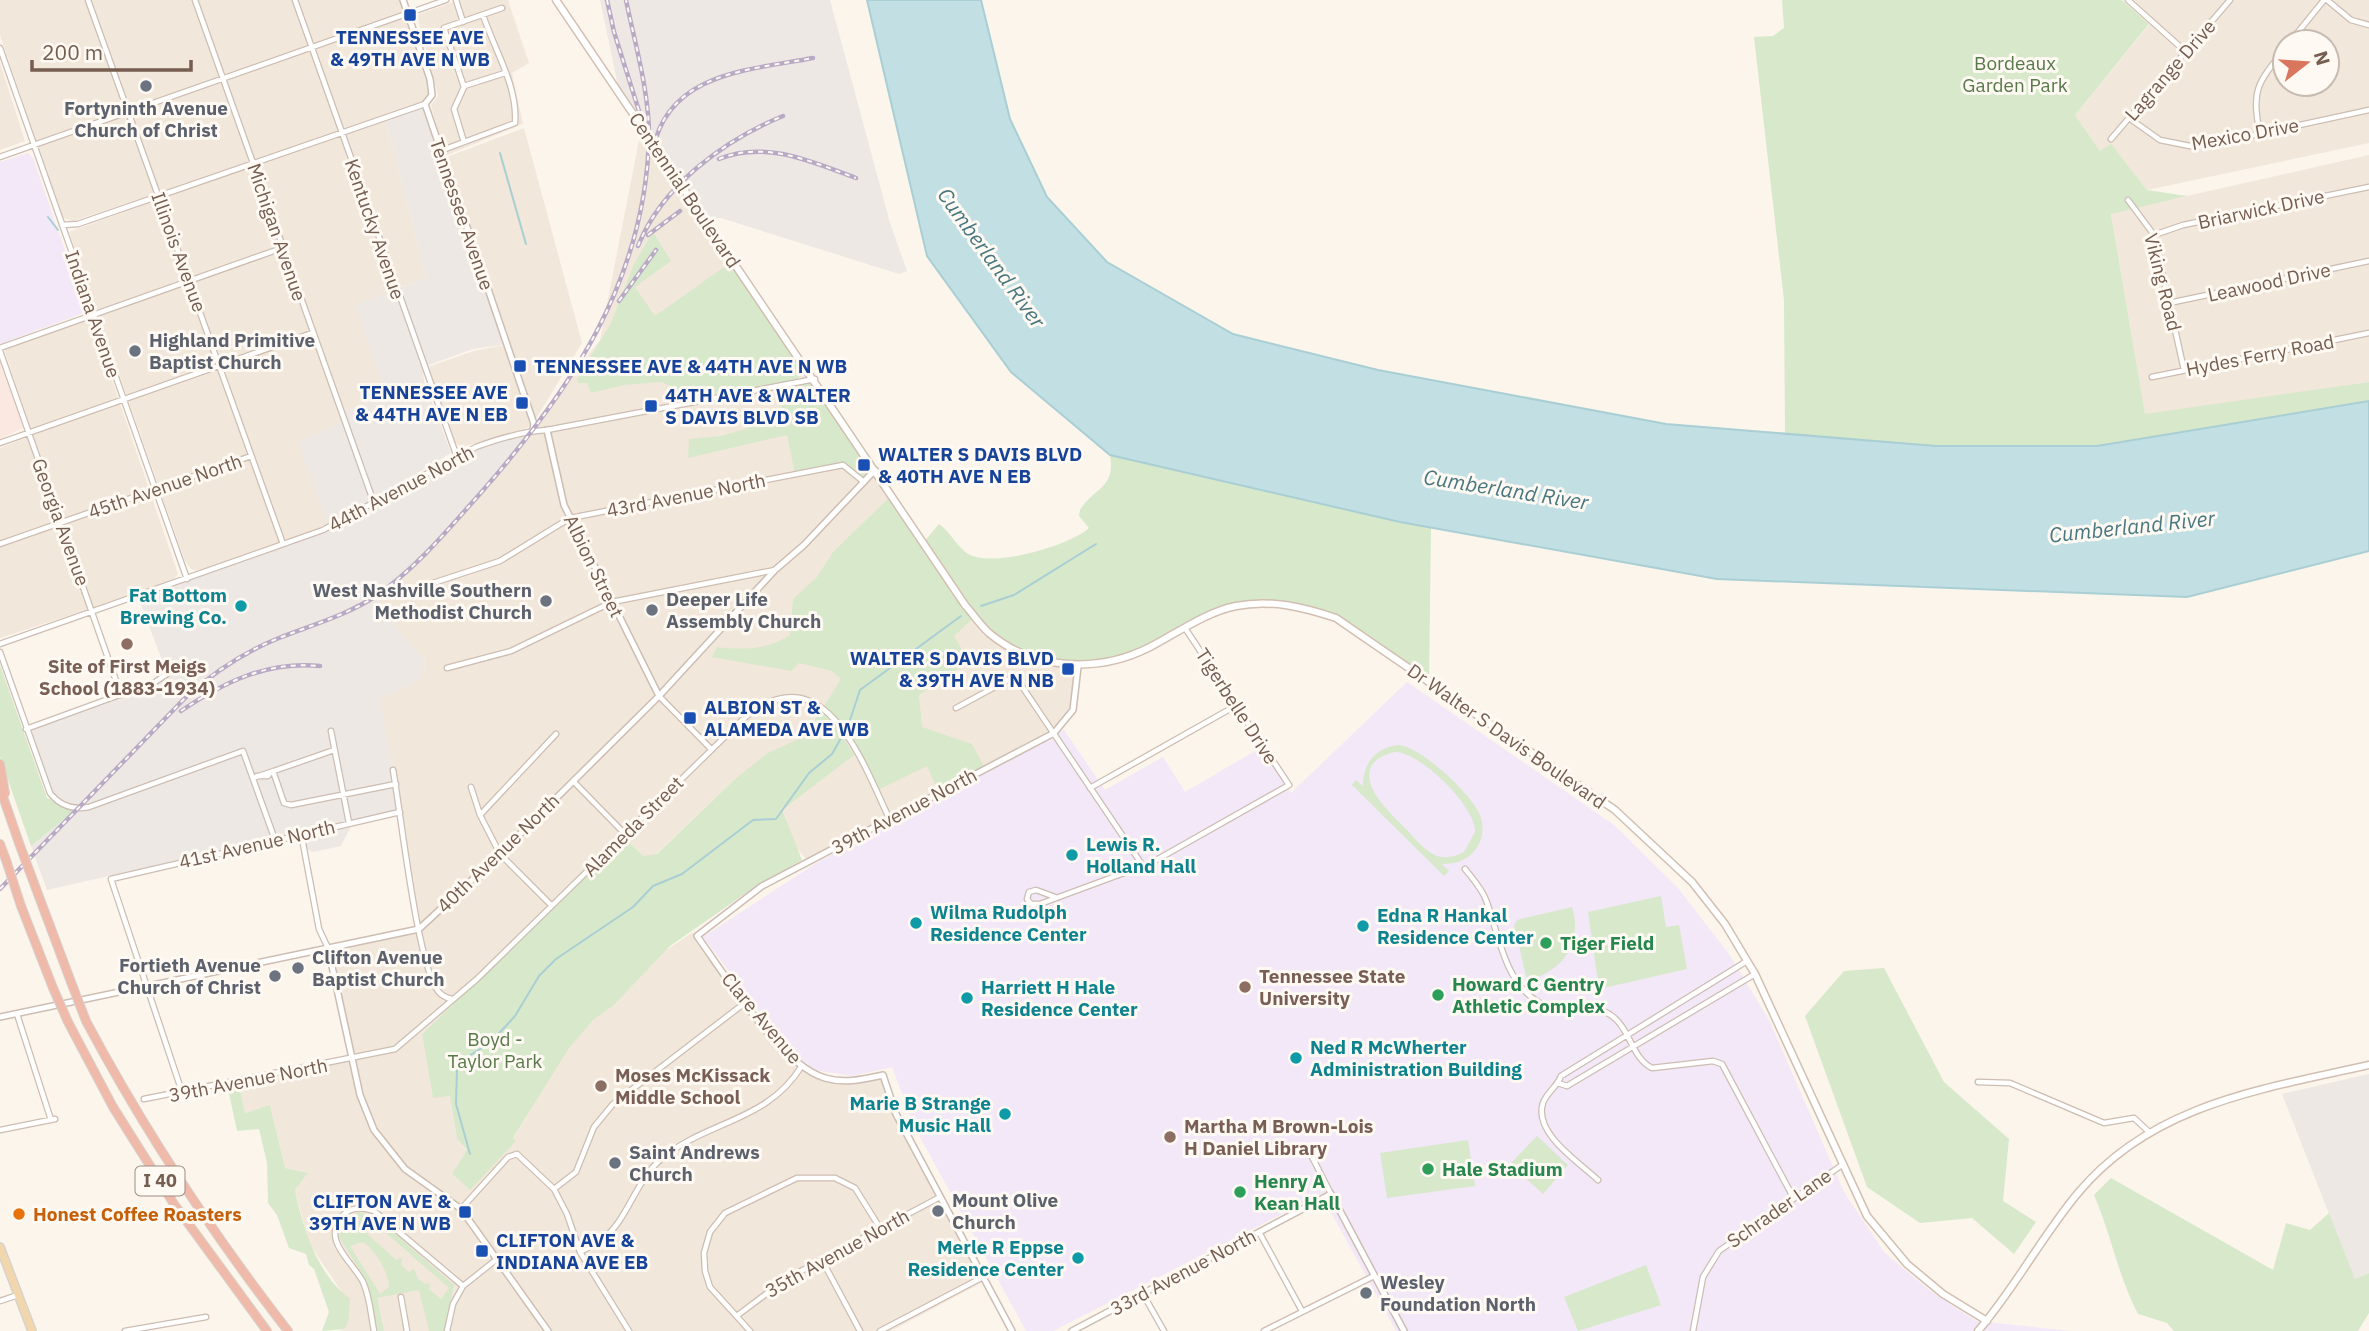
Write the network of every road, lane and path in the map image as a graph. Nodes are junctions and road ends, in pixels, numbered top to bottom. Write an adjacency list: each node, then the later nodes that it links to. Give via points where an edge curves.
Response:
1 (89, 0): 25 (street, Illinois Avenue)
2 (195, 0): 22 (street, Michigan Avenue)
3 (295, 0): 17 (street, Kentucky Avenue)
4 (402, 0): 12 (street, Tennessee Avenue)
5 (446, 0): 12 (street)
6 (456, 0): 14 (street)
7 (556, 0): 52 (main road, Centennial Boulevard)
8 (2230, 0): 19 (street, Lagrange Drive)
9 (2325, 0): 15 (street, via 2351,20); 16 (street)
10 (2132, 1): 19 (street)
11 (502, 8): 13 (street)
12 (407, 13): 17 (street); 24 (street, Tennessee Avenue, via 430,79 432,95)
13 (483, 15): 14 (street); 21 (street)
14 (463, 22): 23 (street, via 444,28)
15 (2369, 25)
16 (2302, 28)
17 (312, 47): 22 (street); 29 (street, Kentucky Avenue)
18 (0, 48): 32 (street, Indiana Avenue)
19 (2186, 52): 27 (street, Lagrange Drive)
20 (2271, 66): 28 (street, via 2254,97)
21 (505, 73): 23 (street); 31 (street, via 515,123)
22 (222, 78): 25 (street); 35 (street, Michigan Avenue)
23 (464, 86): 31 (street, via 454,109)
24 (425, 104): 29 (street); 33 (street, Tennessee Avenue)
25 (129, 110): 32 (street); 37 (street, Illinois Avenue)
26 (2369, 110): 28 (street, Mexico Drive)
27 (2129, 118): 28 (street, Mexico Drive, via 2153,137 2173,144 2217,144); 30 (street, Lagrange Drive)
28 (2260, 133)
29 (342, 134): 35 (street); 59 (street, Kentucky Avenue)
30 (2111, 139)
31 (464, 142): 33 (street)
32 (35, 145): 34 (street); 39 (street, Indiana Avenue)
33 (440, 151): 54 (street, Tennessee Avenue)
34 (0, 157)
35 (253, 163): 37 (street); 41 (street, Michigan Avenue)
36 (2369, 187): 40 (street, Briarwick Drive)
37 (159, 196): 39 (street, via 78,224); 43 (street, Illinois Avenue)
38 (2128, 200): 40 (street, Viking Road)
39 (62, 225): 45 (street, Indiana Avenue)
40 (2154, 235): 44 (street, Viking Road)
41 (282, 248): 43 (street); 46 (street, Michigan Avenue)
42 (2369, 261): 44 (street, Leawood Drive)
43 (189, 280): 45 (street); 49 (street, Illinois Avenue)
44 (2169, 303): 50 (street, Viking Road)
45 (93, 314): 48 (street); 53 (street, Indiana Avenue)
46 (312, 333): 49 (street); 63 (street, Michigan Avenue)
47 (2369, 334): 50 (street, Hydes Ferry Road)
48 (0, 350): 56 (street, Georgia Avenue)
49 (219, 366): 53 (street); 58 (street, Illinois Avenue)
50 (2184, 370): 51 (street, Hydes Ferry Road)
51 (2152, 377)
52 (815, 379): 55 (street, 44th Avenue North); 60 (main road, Centennial Boulevard)
53 (124, 400): 56 (street); 62 (street, Indiana Avenue)
54 (534, 429): 55 (street, 44th Avenue North); 59 (street, 44th Avenue North)
55 (547, 430): 64 (street, Albion Street, via 559,490)
56 (28, 433): 57 (street); 65 (street, Georgia Avenue)
57 (0, 443)
58 (251, 456): 62 (street, 45th Avenue North); 67 (street, Illinois Avenue)
59 (457, 457): 63 (street, 44th Avenue North)
60 (875, 470): 61 (street, 40th Avenue North); 76 (main road, Dr Walter S Davis Boulevard, via 965,604 990,633 1024,653)
61 (864, 482): 64 (street, 43rd Avenue North, via 843,465); 68 (street, 40th Avenue North)
62 (156, 490): 65 (street, 45th Avenue North); 69 (street, Indiana Avenue)
63 (374, 503): 67 (street, 44th Avenue North, via 323,530)
64 (570, 518): 70 (street, 43rd Avenue North, via 500,561); 71 (street, Albion Street)
65 (62, 523): 66 (street, 45th Avenue North); 72 (street, Georgia Avenue)
66 (0, 544)
67 (282, 544): 69 (street, 44th Avenue North)
68 (775, 570): 71 (street); 80 (street, 40th Avenue North)
69 (187, 579): 72 (street, 44th Avenue North)
70 (433, 583)
71 (612, 602): 77 (street, via 511,651); 80 (street, Albion Street)
72 (94, 612): 74 (street, 44th Avenue North); 79 (street, Georgia Avenue)
73 (1185, 628): 76 (main road, Dr Walter S Davis Boulevard, via 1125,658); 81 (street, Tigerbelle Drive); 116 (main road, Dr Walter S Davis Boulevard, via 1236,606 1273,603 1302,606 1336,618 1615,810 1692,882 1726,924)
74 (0, 643)
75 (0, 652): 83 (street)
76 (1078, 667): 85 (street, 39th Avenue North, via 1073,710)
77 (447, 668)
78 (167, 674): 79 (street)
79 (121, 695): 83 (street)
80 (659, 696): 87 (street); 93 (street, 40th Avenue North)
81 (1237, 705): 97 (street); 109 (street, Tigerbelle Drive, via 1289,785)
82 (956, 708): 85 (street, via 1015,676)
83 (26, 729): 92 (street, via 50,793 64,806 77,809 243,751)
84 (331, 731): 88 (street)
85 (1054, 733): 97 (street); 102 (street, 39th Avenue North)
86 (556, 734): 101 (street)
87 (711, 749): 102 (street, Alameda Street, via 759,707 789,699 812,703 834,716 849,734); 105 (street, Alameda Street)
88 (334, 750): 91 (street); 98 (street)
89 (0, 764): 100 (highway)
90 (393, 770): 94 (street)
91 (272, 772): 92 (street); 98 (street, via 284,803)
92 (255, 777): 106 (street)
93 (573, 781): 105 (street); 108 (street, 40th Avenue North)
94 (396, 784): 98 (street); 99 (street)
95 (471, 786): 101 (street)
96 (0, 788): 100 (highway, I 40)
97 (1090, 788): 109 (street)
98 (344, 795): 103 (street)
99 (400, 812): 103 (street, 41st Avenue North); 113 (street)
100 (9, 813): 162 (highway, I 40, bridge, via 86,1021 145,1128)
101 (480, 815): 108 (street)
102 (889, 818): 114 (street, 39th Avenue North, via 762,886)
103 (349, 823): 104 (street, 41st Avenue North)
104 (301, 833): 106 (street, 41st Avenue North); 115 (street, via 319,929)
105 (625, 834): 112 (street, Alameda Street)
106 (275, 839): 118 (street, 41st Avenue North, via 114,876 110,884)
107 (0, 844): 161 (highway, I 40, bridge, via 53,988 113,1107 174,1204)
108 (500, 854): 112 (street); 113 (street, 40th Avenue North)
109 (1143, 866): 111 (street)
110 (1465, 869): 123 (street, via 1486,897 1505,959 1528,993 1553,1007 1605,1012)
111 (1055, 897): 111 (street, via 1035,890 1027,899 1032,905)
112 (551, 905): 119 (street, Alameda Street)
113 (419, 929): 115 (street, 40th Avenue North); 119 (street, via 437,990)
114 (697, 936): 120 (street, Clare Avenue)
115 (328, 948): 118 (street, 40th Avenue North); 125 (street)
116 (1747, 961): 117 (main road, Dr Walter S Davis Boulevard); 123 (street)
117 (1755, 974): 124 (street); 135 (main road, Dr Walter S Davis Boulevard)
118 (147, 985): 121 (street, 40th Avenue North); 130 (street)
119 (453, 999): 125 (street, Alameda Street, via 395,1049)
120 (746, 1002): 127 (street, Clare Avenue); 137 (street, via 613,1104 594,1127 576,1172)
121 (17, 1014): 122 (street, 40th Avenue North); 132 (street, via 53,1119)
122 (0, 1017)
123 (1627, 1035): 124 (street); 129 (street, via 1561,1076)
124 (1634, 1046): 129 (street, via 1567,1086); 140 (street, via 1646,1065 1654,1068 1713,1061 1722,1064)
125 (353, 1060): 130 (street, 39th Avenue North); 141 (street, via 360,1095 380,1140 411,1175)
126 (2369, 1065): 133 (main road, via 2218,1101)
127 (801, 1068): 139 (street, Clare Avenue, via 838,1080 883,1075 896,1114); 145 (street, via 785,1091 768,1104 659,1160 605,1238)
128 (1978, 1082): 133 (street, via 2010,1083 2104,1123 2134,1118)
129 (1558, 1083): 136 (street, via 1543,1102 1543,1123)
130 (182, 1092): 131 (street, 39th Avenue North)
131 (144, 1099)
132 (0, 1130)
133 (2148, 1131): 158 (main road, via 2095,1173 2076,1195)
134 (1311, 1155): 138 (street)
135 (1842, 1165): 140 (street, Schrader Lane); 158 (main road, Dr Walter S Davis Boulevard, via 1867,1216 1907,1264 1943,1294)
136 (1598, 1180)
137 (554, 1189): 141 (street, via 517,1154 508,1157); 145 (street)
138 (1331, 1194): 143 (street, 33rd Avenue North); 148 (street)
139 (940, 1197): 142 (street, 35th Avenue North); 149 (street)
140 (1793, 1197): 176 (street, Schrader Lane, via 1710,1261)
141 (461, 1209): 146 (street)
142 (880, 1228): 147 (street, 35th Avenue North); 156 (street, via 855,1188 835,1178 797,1178 725,1213 710,1232 705,1271 710,1287)
143 (1259, 1232): 151 (street, 33rd Avenue North); 155 (street)
144 (0, 1247): 152 (main road)
145 (580, 1252): 167 (street)
146 (497, 1259): 150 (street); 166 (street)
147 (822, 1260): 156 (street, 35th Avenue North, via 786,1279); 169 (street)
148 (1374, 1276): 155 (street); 175 (street)
149 (983, 1277): 170 (street); 171 (street)
150 (463, 1286): 163 (street, via 374,1211 360,1208 342,1216 336,1241 364,1286); 165 (street)
151 (1143, 1294): 172 (street, 33rd Avenue North); 173 (street)
152 (18, 1295): 154 (street); 159 (main road)
153 (401, 1297): 164 (street)
154 (0, 1301)
155 (1302, 1311): 174 (street)
156 (738, 1315): 168 (street)
157 (206, 1317): 160 (street)
158 (1987, 1321): 177 (main road)
159 (32, 1331)
160 (125, 1331)
161 (267, 1331)
162 (289, 1331)
163 (374, 1331)
164 (407, 1331)
165 (447, 1331)
166 (548, 1331)
167 (629, 1331)
168 (750, 1331)
169 (860, 1331)
170 (880, 1331)
171 (1012, 1331)
172 (1072, 1331)
173 (1164, 1331)
174 (1264, 1331)
175 (1404, 1331)
176 (1693, 1331)
177 (1978, 1331)

